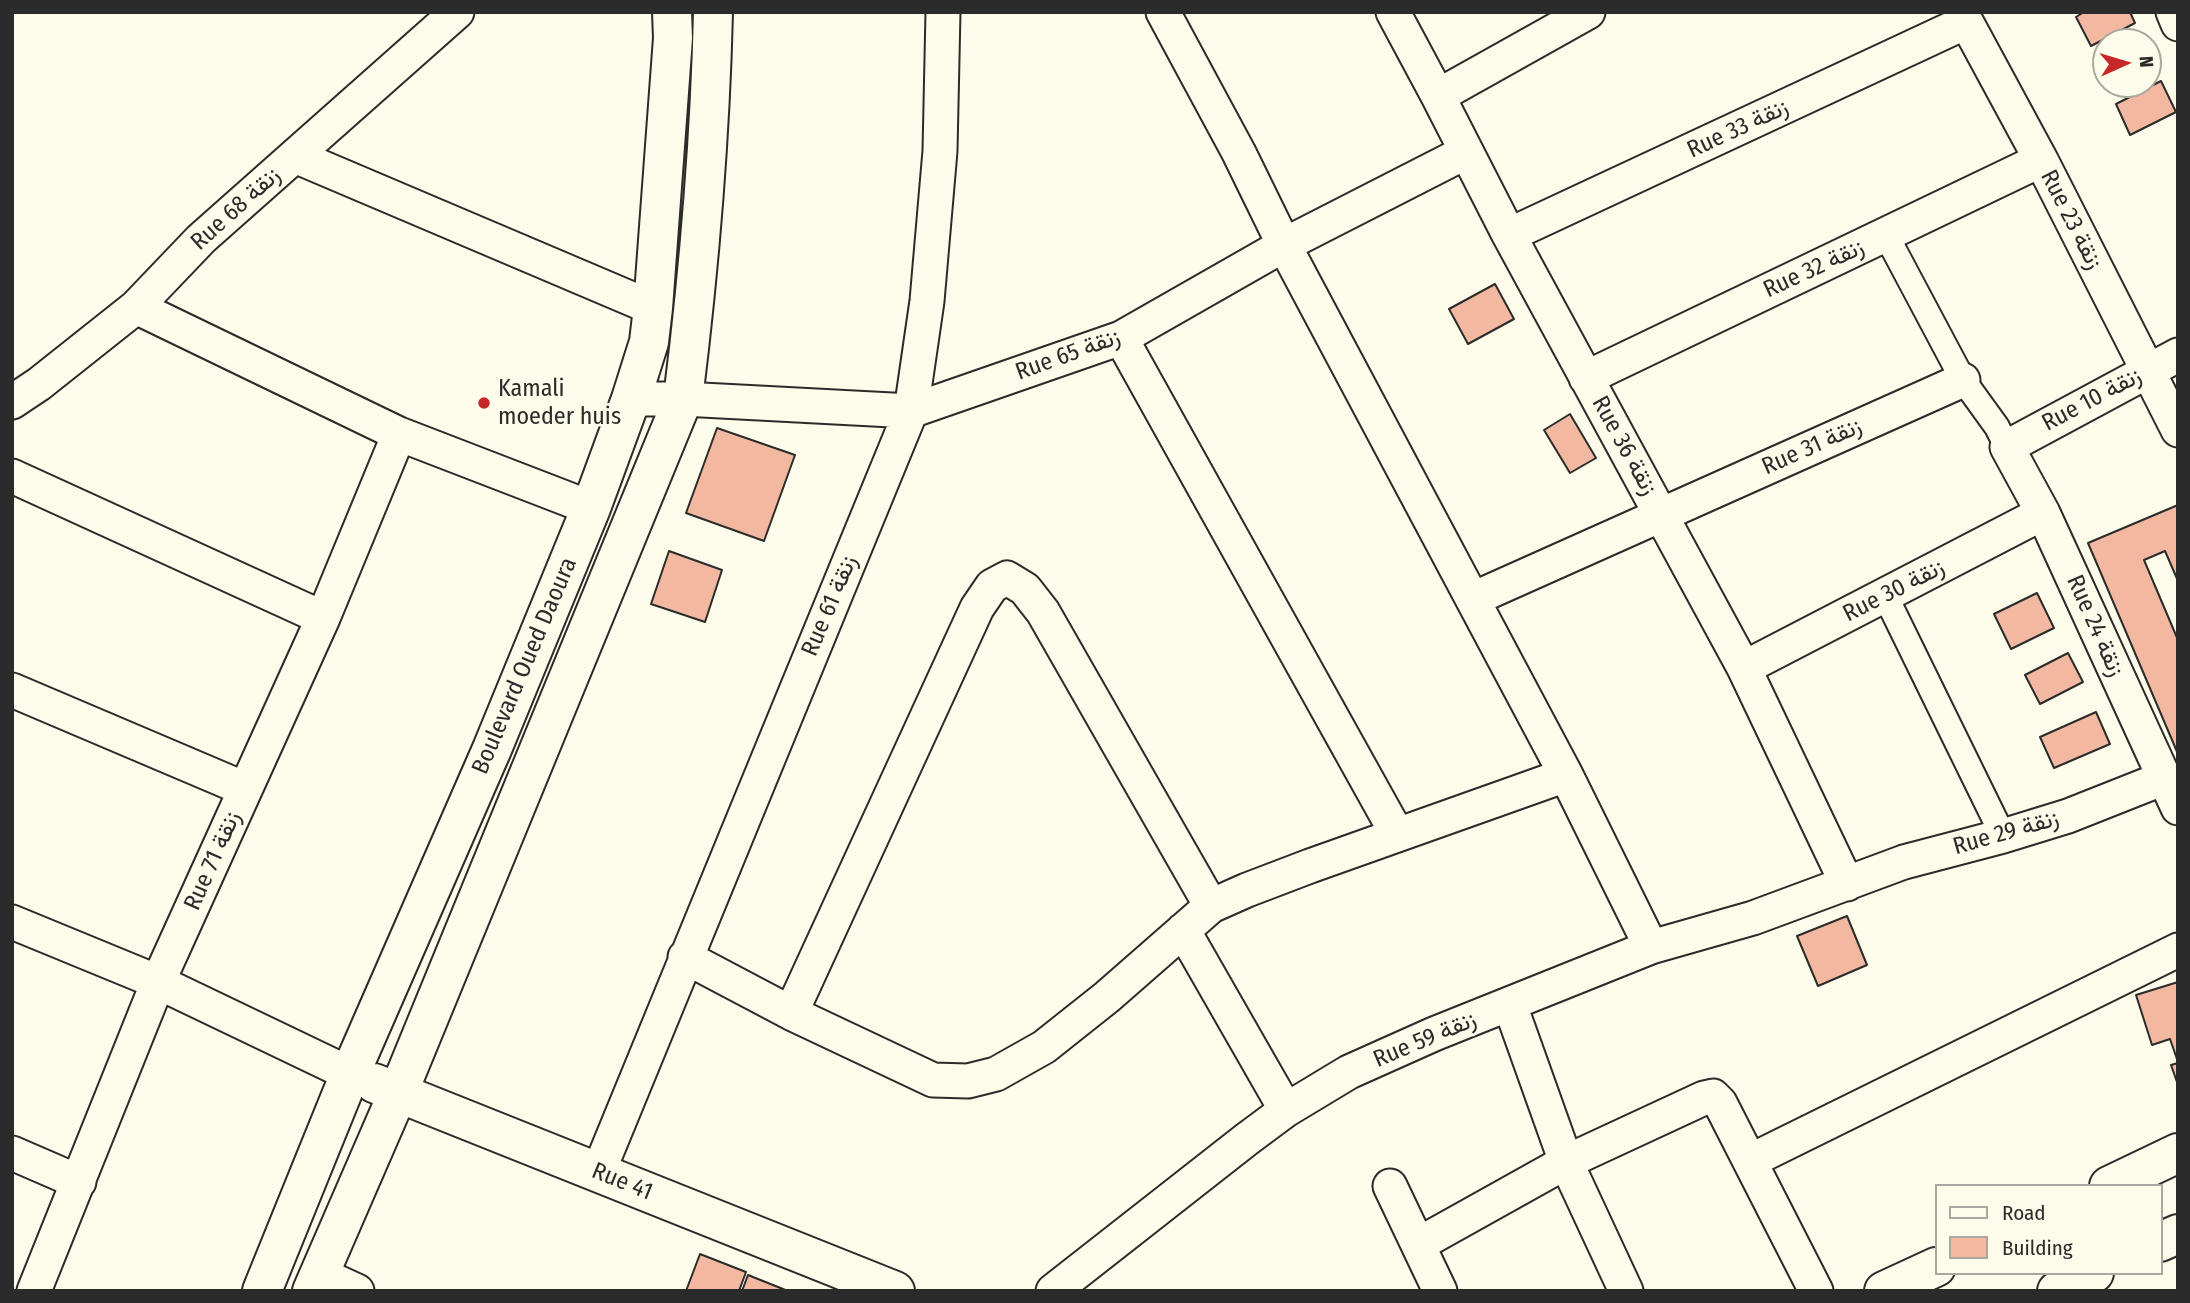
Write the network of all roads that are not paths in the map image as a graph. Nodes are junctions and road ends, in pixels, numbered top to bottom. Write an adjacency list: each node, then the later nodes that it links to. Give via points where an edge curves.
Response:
1 (457, 12): 14 (street, Rue 68 زنقة)
2 (672, 12): 20 (street, Boulevard Oued Daoura)
3 (713, 12): 27 (street, Boulevard Oued Daoura, via 709,136)
4 (943, 12): 29 (street, Rue 61 زنقة, via 939,164 927,301)
5 (1163, 12): 18 (street)
6 (1393, 12): 12 (street, Rue 36 زنقة)
7 (1588, 12): 10 (street)
8 (2172, 12): 11 (street)
9 (1964, 17): 15 (street, Rue 23 زنقة); 16 (street, Rue 33 زنقة)
10 (1544, 22): 12 (street)
11 (2178, 24)
12 (1438, 96): 13 (street, Rue 36 زنقة)
13 (1466, 152): 16 (street, Rue 36 زنقة); 18 (street, Rue 65 زنقة)
14 (295, 156): 19 (street, Rue 68 زنقة, via 201,239); 20 (street)
15 (2041, 160): 17 (street, Rue 32 زنقة); 23 (street, Rue 23 زنقة)
16 (1509, 235): 24 (street, Rue 36 زنقة)
17 (1886, 235): 24 (street, Rue 32 زنقة); 25 (street)
18 (1284, 245): 21 (street, Rue 65 زنقة); 38 (street)
19 (136, 307): 28 (street, Rue 68 زنقة); 31 (street)
20 (653, 308): 26 (street, Boulevard Oued Daoura, via 649,342)
21 (1121, 338): 29 (street, Rue 65 زنقة); 46 (street)
22 (2178, 355): 23 (street, Rue 10 زنقة)
23 (2147, 370): 30 (street, Rue 23 زنقة); 32 (street, Rue 10 زنقة)
24 (1586, 378): 36 (street, Rue 36 زنقة)
25 (1963, 380): 32 (street); 36 (street, Rue 31 زنقة)
26 (631, 399): 27 (street, Rue 65 زنقة); 34 (street, Boulevard Oued Daoura)
27 (683, 399): 29 (street, Rue 65 زنقة); 59 (street, Boulevard Oued Daoura)
28 (12, 402)
29 (911, 411): 54 (street, Rue 61 زنقة)
30 (2178, 430)
31 (398, 434): 34 (street); 39 (street, Rue 71 زنقة)
32 (2007, 446): 35 (street, Rue 24 زنقة)
33 (12, 476): 39 (street)
34 (591, 508): 58 (street, Boulevard Oued Daoura)
35 (2043, 513): 37 (street, Rue 30 زنقة); 43 (street, Rue 24 زنقة)
36 (1661, 514): 38 (street, Rue 31 زنقة); 40 (street, Rue 36 زنقة)
37 (1885, 595): 40 (street, Rue 30 زنقة); 47 (street)
38 (1473, 599): 42 (street)
39 (323, 618): 44 (street, Rue 71 زنقة)
40 (1744, 668): 48 (street, Rue 36 زنقة)
41 (12, 690): 44 (street)
42 (1566, 775): 46 (street); 52 (street)
43 (2164, 778): 45 (street, Rue 24 زنقة); 47 (street, Rue 29 زنقة)
44 (245, 789): 55 (street, Rue 71 زنقة)
45 (2178, 808)
46 (1398, 834): 49 (street)
47 (2003, 836): 48 (street, Rue 29 زنقة, via 1905,862)
48 (1847, 884): 52 (street, Rue 59 زنقة, via 1753,918)
49 (1211, 906): 51 (street); 57 (street, via 1042,612 1025,589 1007,578 992,586 976,608)
50 (12, 922): 55 (street)
51 (1183, 930): 57 (street, via 1044,1047 996,1074 968,1081 933,1080); 60 (street)
52 (1651, 947): 56 (street, Rue 59 زنقة)
53 (2178, 950): 63 (street)
54 (685, 957): 57 (street); 65 (street, Rue 61 زنقة)
55 (158, 982): 58 (street); 66 (street, Rue 71 زنقة)
56 (1510, 1005): 60 (street, Rue 59 زنقة, via 1349,1072); 64 (street)
57 (791, 1013)
58 (350, 1074): 59 (street, Rue 41); 76 (street, Boulevard Oued Daoura)
59 (398, 1093): 65 (street, Rue 41); 74 (street, Boulevard Oued Daoura)
60 (1286, 1110): 79 (street, Rue 59 زنقة)
61 (12, 1153): 66 (street)
62 (2178, 1153): 67 (street)
63 (1750, 1161): 64 (street, via 1713,1096); 82 (street)
64 (1566, 1162): 71 (street); 81 (street)
65 (598, 1172): 78 (street, Rue 41)
66 (79, 1182): 75 (street, Rue 71 زنقة)
67 (2113, 1184)
68 (1390, 1186): 71 (street)
69 (2178, 1234): 70 (street)
70 (2162, 1241)
71 (1419, 1244): 80 (street)
72 (1934, 1268): 83 (street)
73 (2090, 1275): 84 (street)
74 (316, 1282): 77 (street)
75 (34, 1291)
76 (262, 1291)
77 (357, 1291)
78 (895, 1291)
79 (1053, 1291)
80 (1440, 1291)
81 (1626, 1291)
82 (1816, 1291)
83 (1884, 1291)
84 (2057, 1291)

